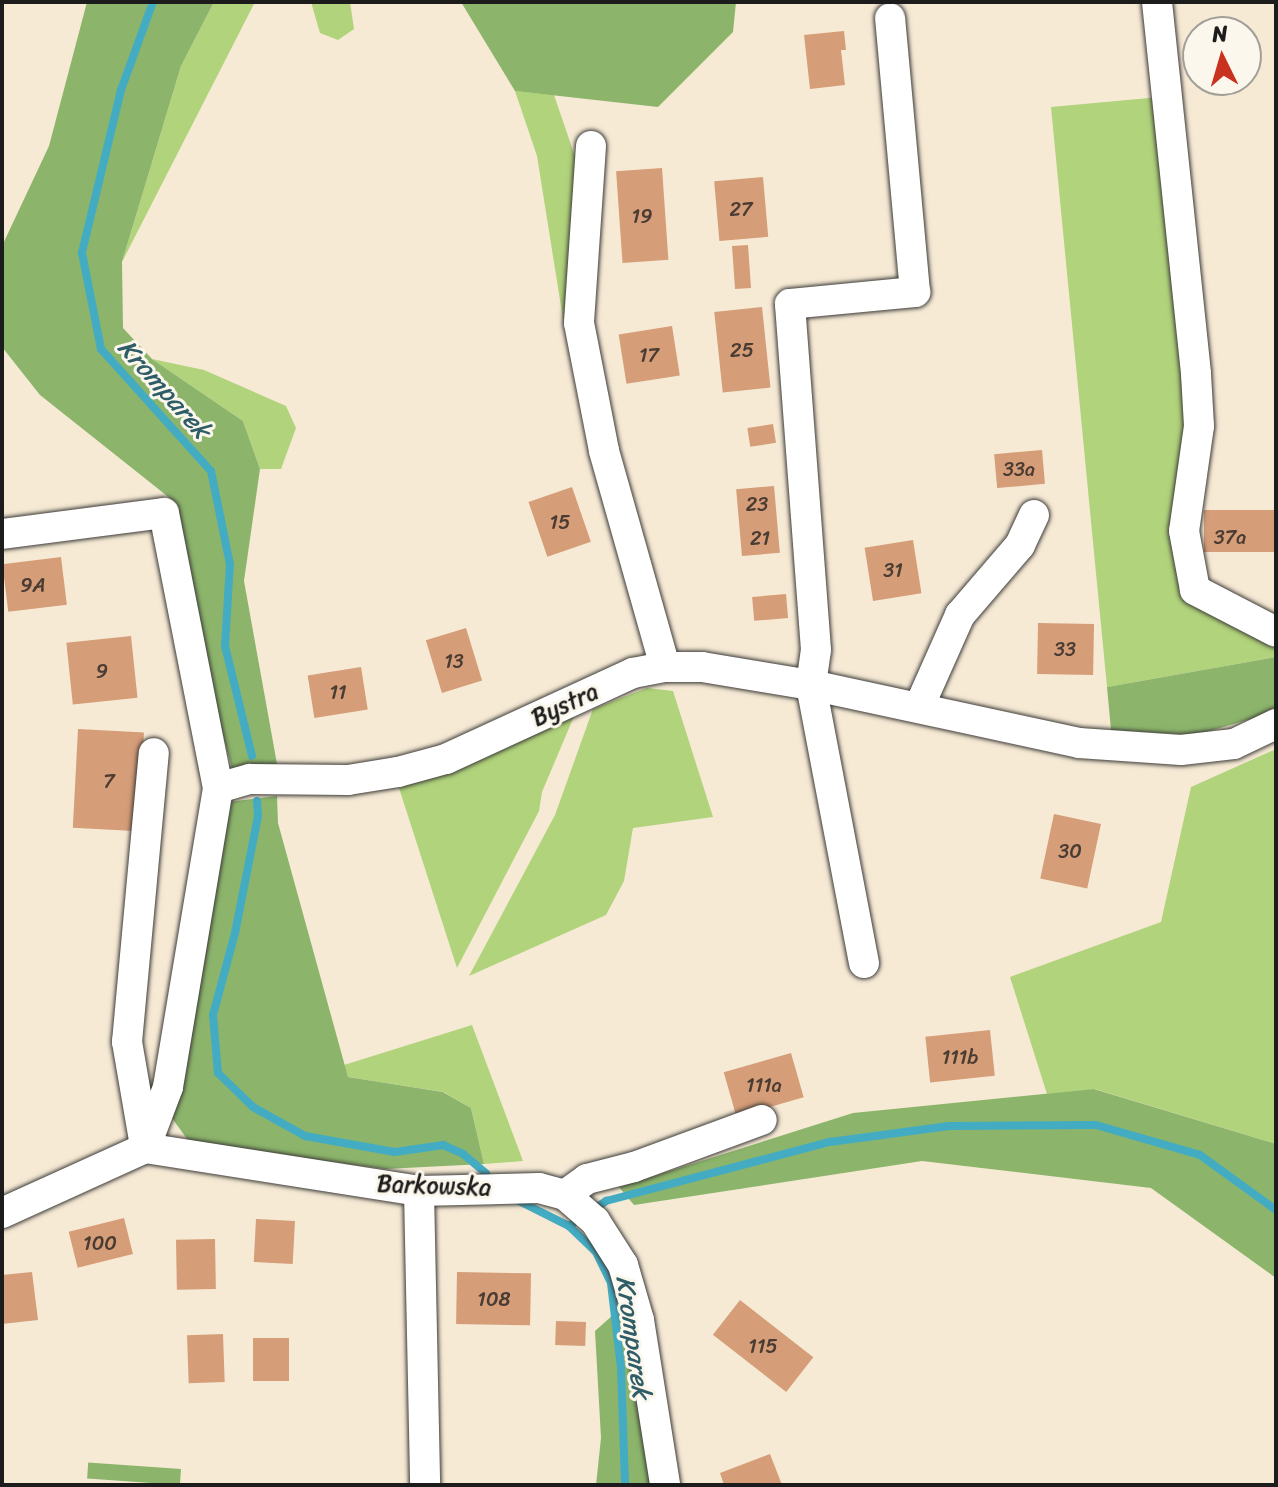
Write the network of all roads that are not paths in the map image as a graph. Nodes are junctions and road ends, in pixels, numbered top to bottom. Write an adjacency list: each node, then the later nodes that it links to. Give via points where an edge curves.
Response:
1 (1157, 2): 6 (street, via 1196,374 1199,426 1184,531 1192,575 1195,590)
2 (890, 18): 8 (street, via 915,292 790,304 816,650)
3 (591, 146): 7 (street, via 579,323 604,451)
4 (1034, 515): 9 (street, via 1020,545 960,615)
5 (2, 534): 12 (street, via 164,513)
6 (1276, 632)
7 (665, 667): 8 (street, Bystra, via 702,667); 12 (street, Bystra, via 633,673 446,759 398,772 348,780 250,779)
8 (811, 685): 9 (street, Bystra); 13 (street)
9 (919, 707): 10 (street, Bystra, via 1079,743 1131,748 1234,744)
10 (1276, 724)
11 (154, 753): 15 (street, via 127,1042)
12 (218, 788): 15 (street, via 168,1087)
13 (864, 963)
14 (762, 1120): 17 (street, via 587,1179)
15 (145, 1148): 16 (street, Barkowska); 18 (street)
16 (419, 1191): 17 (street, Barkowska, via 539,1188); 19 (street)
17 (578, 1206): 20 (street, via 623,1265 639,1320)
18 (2, 1213)
19 (425, 1485)
20 (665, 1485)

